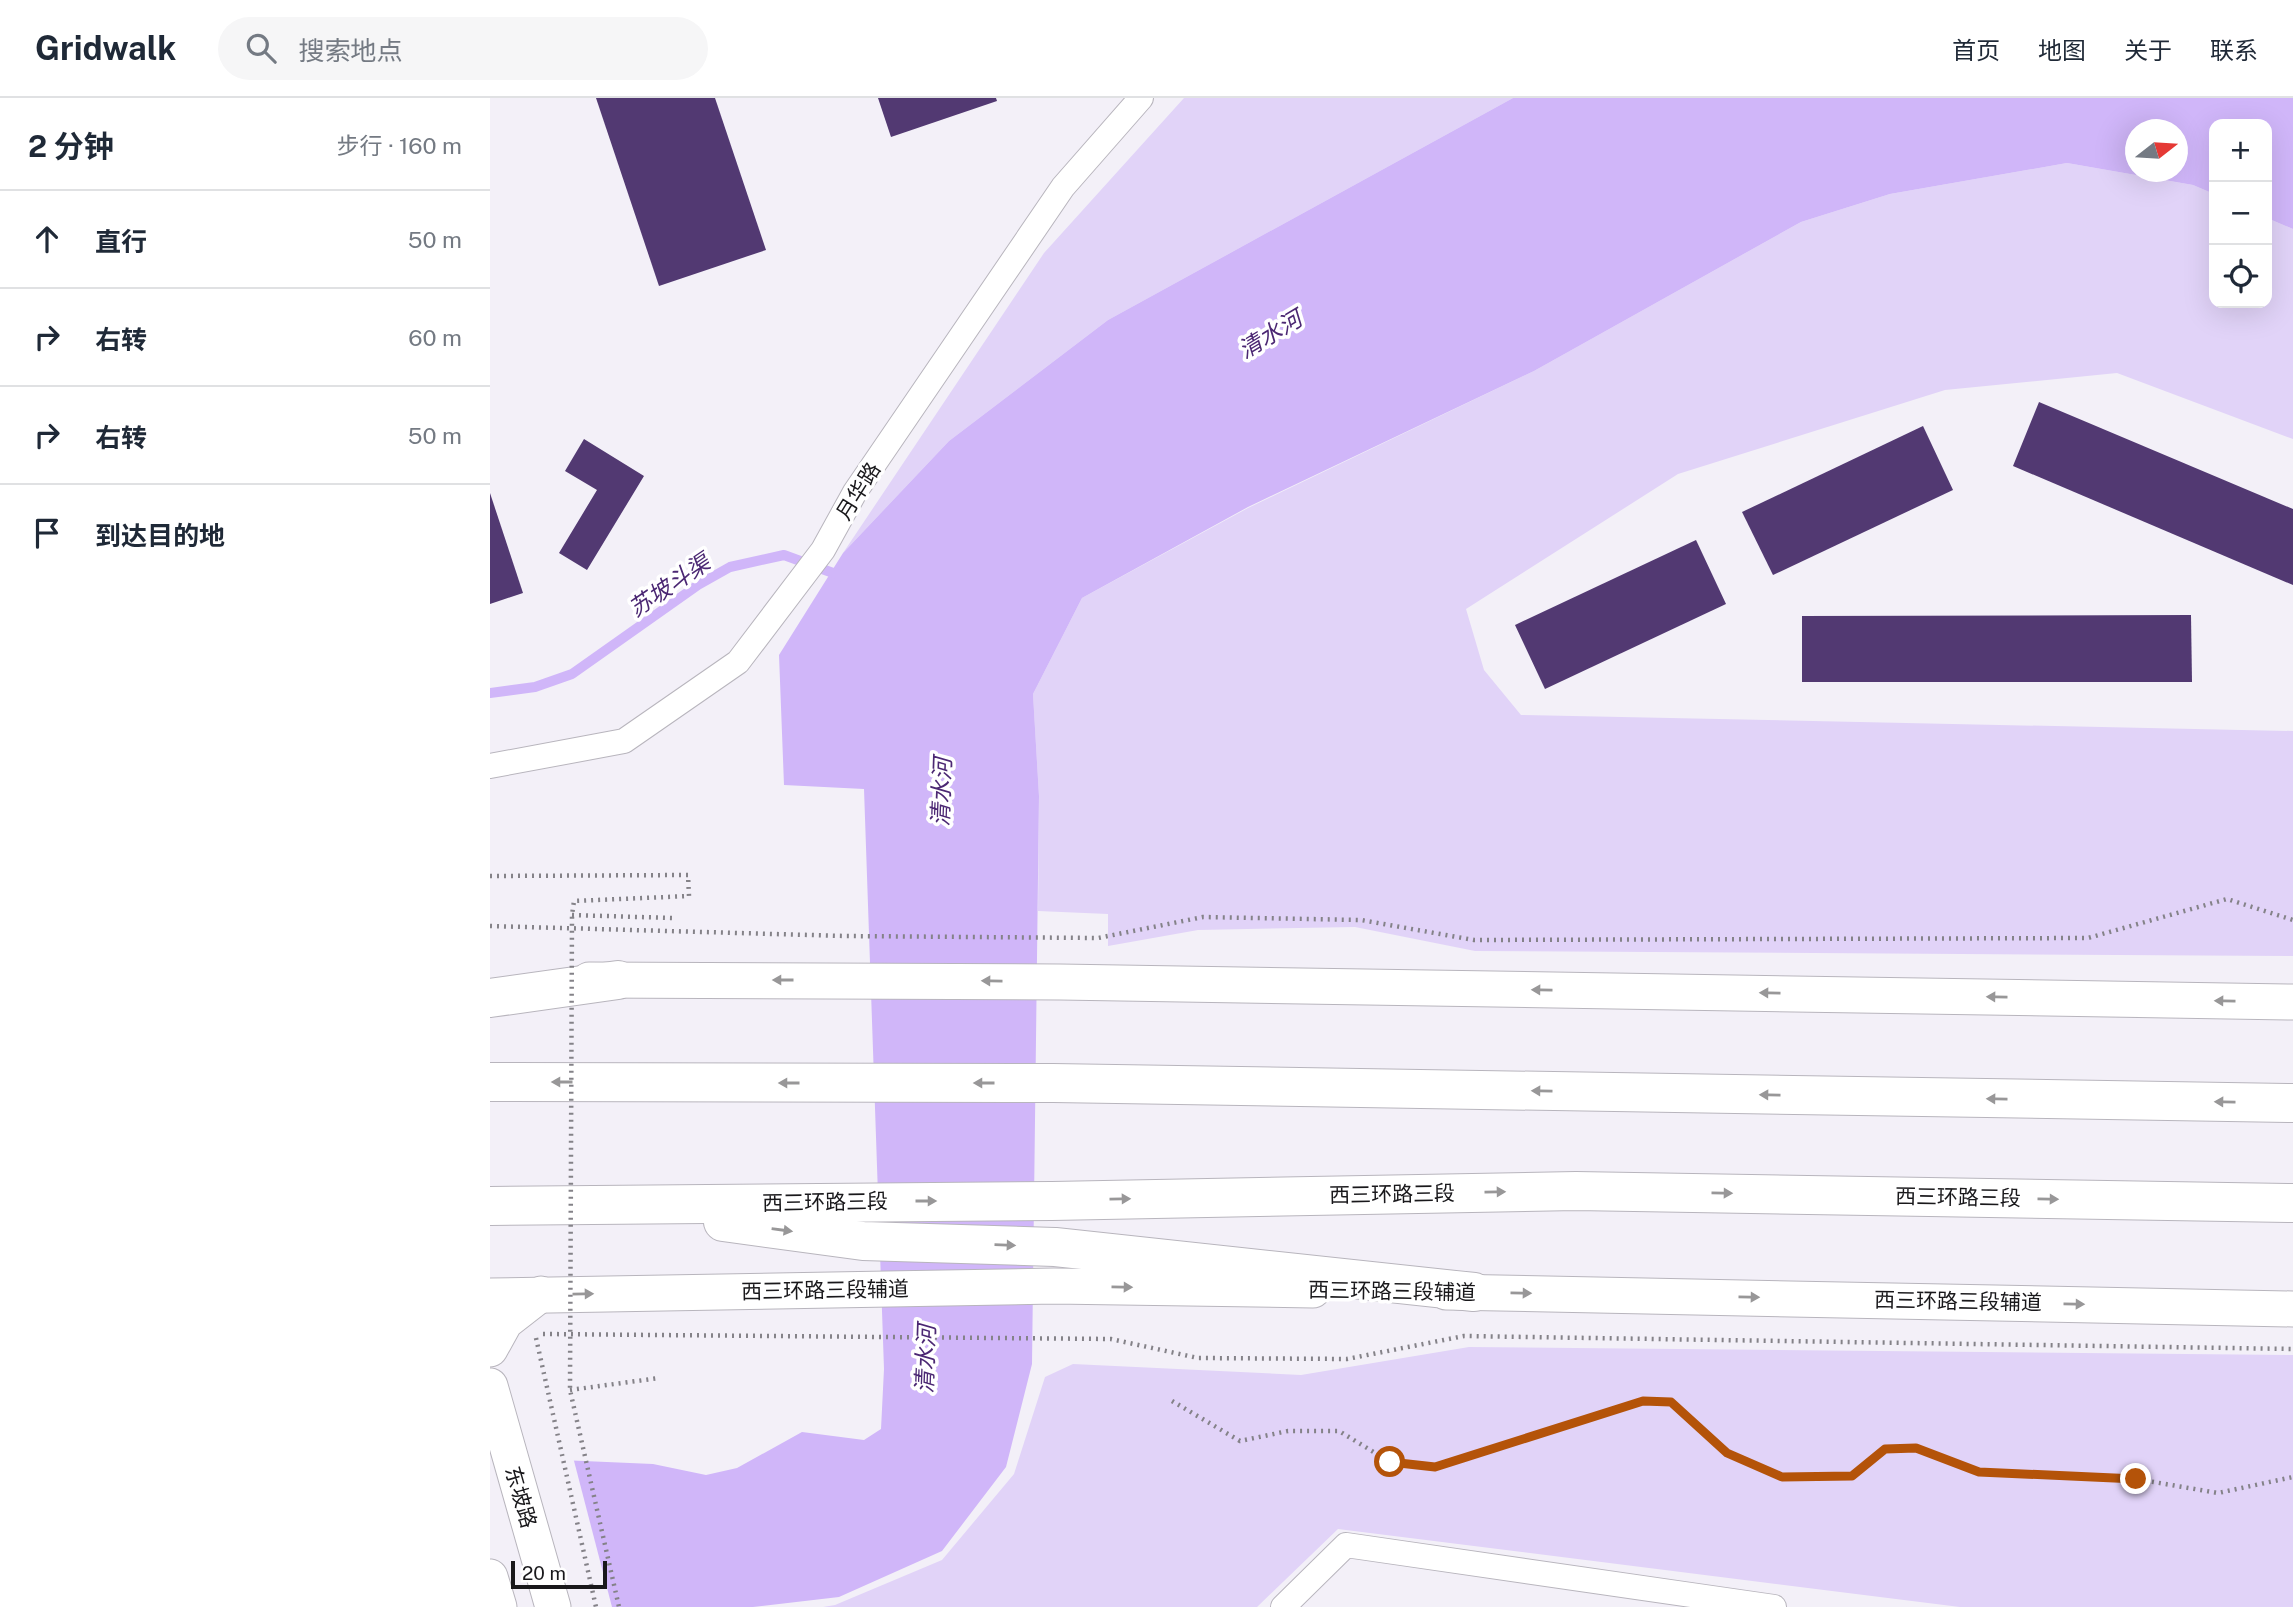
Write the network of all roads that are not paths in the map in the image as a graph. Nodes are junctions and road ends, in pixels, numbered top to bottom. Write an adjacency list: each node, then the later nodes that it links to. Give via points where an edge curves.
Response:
1 (1141, 98): 2 (street, 月华路, via 1063,187 855,492 823,550 738,662 624,741)
2 (490, 765)
3 (490, 980): 4 (main road)
4 (618, 980): 5 (highway); 6 (main road, one-way to 4, via 851,979)
5 (490, 998)
6 (2293, 1002)
7 (490, 1082): 8 (highway, one-way to 7, via 1053,1083)
8 (2293, 1104)
9 (2293, 1203): 10 (highway, 西三环路三段, one-way to 9, via 1576,1191)
10 (593, 1205): 11 (highway, 西三环路三段); 12 (highway, one-way to 12, via 863,1241 1055,1247)
11 (490, 1206)
12 (1474, 1292): 13 (main road, 西三环路三段辅道, one-way to 12, via 1054,1286); 15 (main road, 西三环路三段辅道, one-way to 15)
13 (541, 1294): 14 (main road, 西三环路三段辅道); 16 (main road, via 505,1322)
14 (490, 1296)
15 (2293, 1309)
16 (491, 1345)
17 (490, 1388): 20 (main road, 东坡路)
18 (490, 1577): 19 (main road)
19 (499, 1607)
20 (553, 1607)
21 (1283, 1607): 22 (street, via 1346,1545)
22 (1774, 1607)

